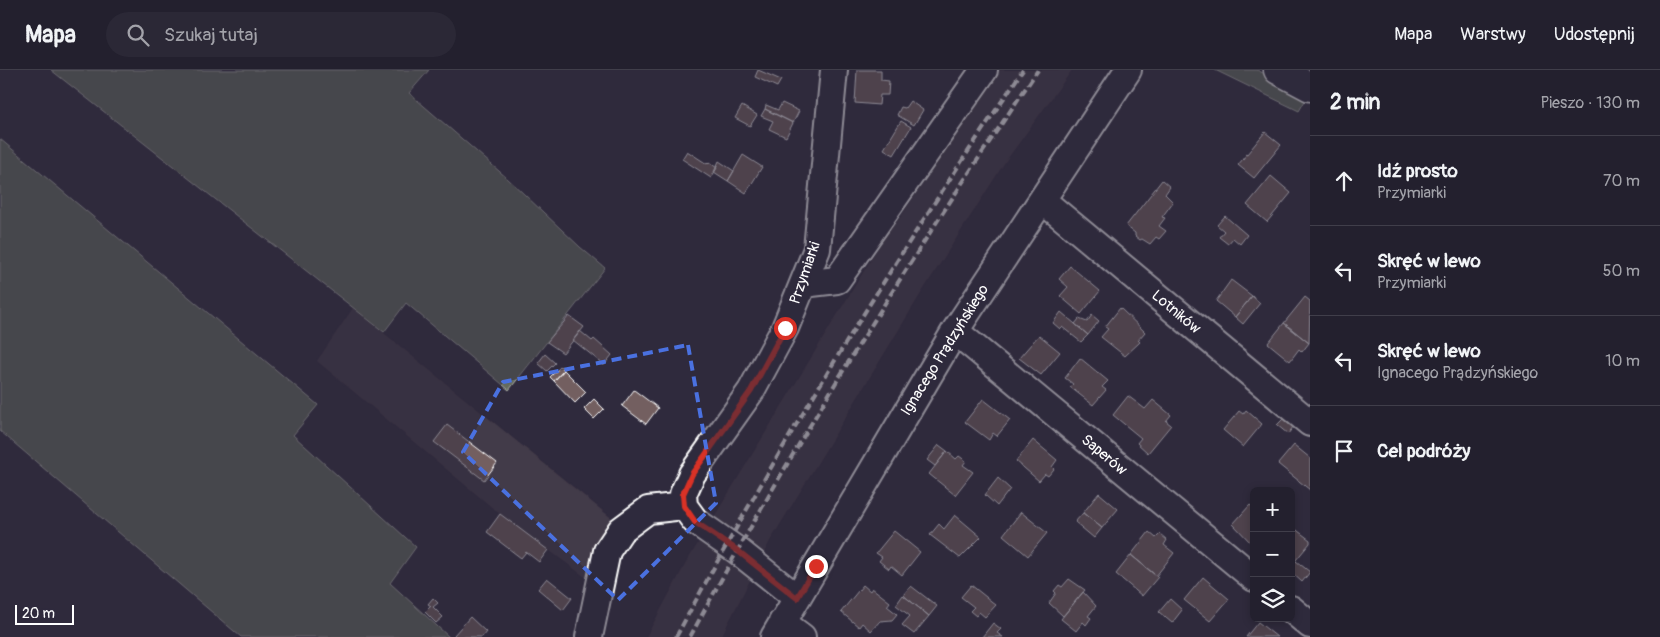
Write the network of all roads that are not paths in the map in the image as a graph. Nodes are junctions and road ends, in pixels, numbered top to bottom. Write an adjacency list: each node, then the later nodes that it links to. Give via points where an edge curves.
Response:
1 (834, 70): 7 (street, Przymiarki, via 817,249)
2 (984, 70): 7 (street, via 837,280)
3 (1128, 70): 6 (street, Ignacego Prądzyńskiego)
4 (1278, 70): 5 (main road)
5 (1310, 87)
6 (1042, 200): 8 (street, Ignacego Prądzyńskiego); 9 (street, Lotników)
7 (803, 284): 10 (street, Przymiarki, via 785,328 751,391 692,474 683,494)
8 (954, 331): 11 (street, Saperów); 12 (street, Ignacego Prądzyńskiego)
9 (1310, 424)
10 (684, 506): 12 (street, via 695,522); 16 (street, via 648,510 621,530 607,551)
11 (1253, 577)
12 (797, 598): 15 (street, Ignacego Prądzyńskiego)
13 (1295, 612): 14 (street)
14 (1310, 625)
15 (786, 632)
16 (589, 637)

